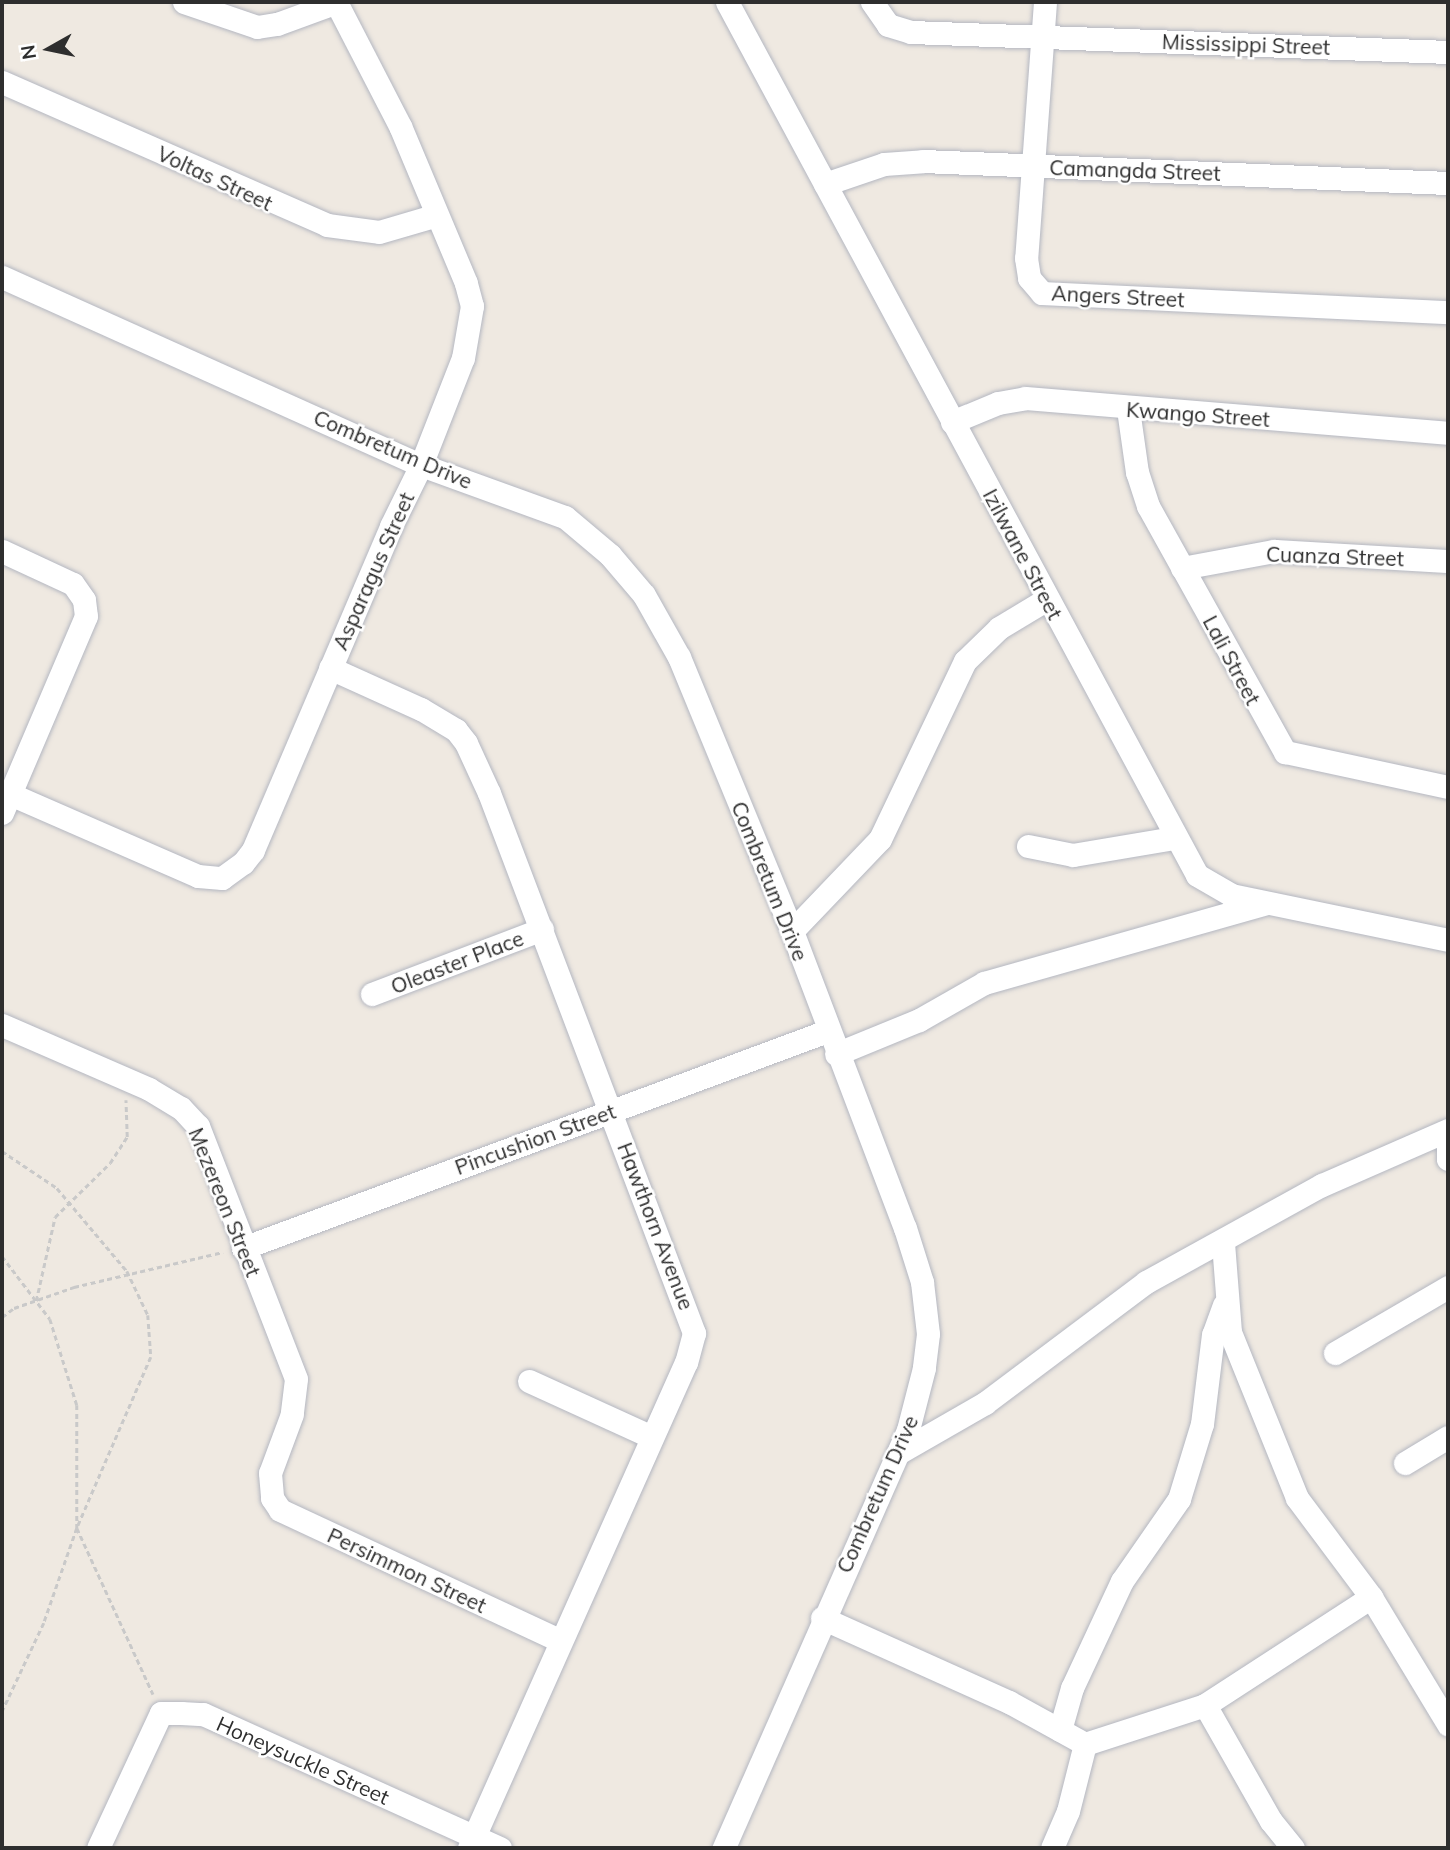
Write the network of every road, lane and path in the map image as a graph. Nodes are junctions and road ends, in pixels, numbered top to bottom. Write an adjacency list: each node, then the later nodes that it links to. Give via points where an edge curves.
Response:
1 (184, 2): 2 (street, via 257,27)
2 (337, 2): 12 (street, Asparagus Street, via 400,126)
3 (727, 2): 11 (street, Izilwane Street)
4 (872, 2): 6 (street, Mississippi Street, via 888,25 898,30)
5 (1045, 2): 6 (street, Angers Street)
6 (1043, 37): 7 (street, Mississippi Street); 9 (street, Angers Street)
7 (1448, 52)
8 (2, 82): 12 (street, Voltas Street, via 327,225 379,232)
9 (1033, 166): 10 (street, Camangda Street); 11 (street, Camangda Street, via 901,162); 14 (street, Angers Street, via 1026,257 1030,278 1042,293)
10 (1448, 183)
11 (825, 184): 16 (street, Izilwane Street)
12 (437, 215): 18 (street, Asparagus Street, via 472,306 463,358)
13 (2, 276): 18 (street, Combretum Drive)
14 (1448, 312)
15 (1128, 409): 16 (street, Kwango Street, via 1026,398 998,403); 17 (street, Kwango Street); 21 (street, Lali Street, via 1141,488)
16 (952, 422): 22 (street, Izilwane Street)
17 (1448, 433)
18 (421, 465): 23 (street, Asparagus Street); 30 (street, Combretum Drive, via 565,517 610,555 644,595 679,657)
19 (2, 551): 25 (street, via 64,578 84,600 84,624)
20 (1448, 561): 21 (street, Cuanza Street, via 1274,551)
21 (1182, 568): 24 (street, Lali Street, via 1284,752)
22 (1047, 599): 26 (street, Izilwane Street); 30 (street, via 999,628 965,661 880,839)
23 (330, 668): 25 (street, Asparagus Street, via 253,850 222,878 198,876); 29 (street, Hawthorn Avenue, via 401,698 456,730 489,793)
24 (1448, 787)
25 (6, 804)
26 (1174, 838): 27 (street, via 1073,855); 28 (street, Izilwane Street, via 1197,875 1213,887)
27 (1028, 846)
28 (1268, 904): 31 (street, Izilwane Street); 35 (street, via 984,983 919,1020)
29 (542, 929): 32 (street, Oleaster Place); 37 (street, Hawthorn Avenue)
30 (792, 931): 34 (street, Combretum Drive)
31 (1448, 940)
32 (372, 994)
33 (2, 1025): 44 (street, Mezereon Street, via 105,1066 181,1108 198,1126)
34 (827, 1031): 35 (street, Combretum Drive); 37 (street, Pincushion Street)
35 (836, 1054): 55 (street, Combretum Drive, via 922,1282 928,1334 925,1368)
36 (125, 1097): 42 (path, via 127,1137 110,1163)
37 (611, 1110): 44 (street, Pincushion Street); 53 (street, Hawthorn Avenue, via 694,1333)
38 (1448, 1130): 43 (street, via 1322,1185)
39 (1448, 1142): 41 (street)
40 (2, 1151): 42 (path, via 57,1188)
41 (1448, 1158)
42 (69, 1203): 46 (path); 48 (path, via 55,1217)
43 (1223, 1242): 49 (street); 55 (street, via 1146,1282 985,1403)
44 (243, 1248): 46 (path); 57 (street, Mezereon Street, via 296,1379 292,1414)
45 (2, 1256): 48 (path)
46 (127, 1271): 48 (path); 58 (path, via 148,1315 151,1357)
47 (1448, 1287): 51 (street)
48 (36, 1301): 50 (path); 58 (path, via 50,1319 78,1405)
49 (1225, 1302): 59 (street, via 1234,1344 1297,1498); 66 (street, via 1213,1335 1202,1423 1179,1499 1122,1581 1072,1688)
50 (2, 1317)
51 (1335, 1353)
52 (529, 1381): 53 (street)
53 (652, 1437): 61 (street, Hawthorn Avenue)
54 (1448, 1437): 56 (street)
55 (898, 1453): 60 (street, Combretum Drive)
56 (1405, 1462)
57 (268, 1485): 61 (street, Persimmon Street, via 280,1510)
58 (77, 1528): 63 (path, via 44,1623); 64 (path)
59 (1370, 1597): 62 (street); 65 (street)
60 (822, 1618): 66 (street, via 904,1652); 71 (street, Combretum Drive)
61 (559, 1640): 68 (street, Hawthorn Avenue)
62 (1205, 1705): 67 (street); 73 (street, via 1271,1821)
63 (2, 1712)
64 (161, 1713): 68 (street, Honeysuckle Street, via 203,1714); 69 (street)
65 (1448, 1724)
66 (1060, 1730): 67 (street)
67 (1085, 1744): 72 (street, via 1068,1811)
68 (472, 1842): 70 (street, Honeysuckle Street)
69 (97, 1848)
70 (500, 1848)
71 (723, 1848)
72 (1052, 1848)
73 (1293, 1848)

